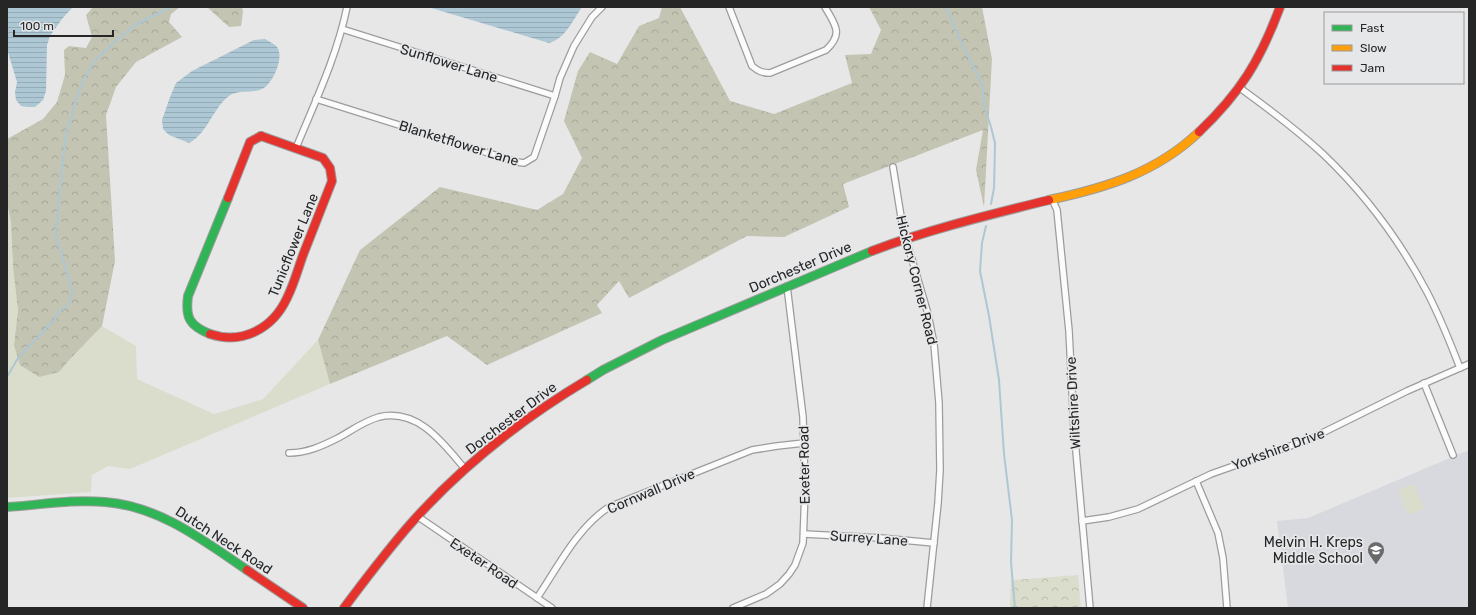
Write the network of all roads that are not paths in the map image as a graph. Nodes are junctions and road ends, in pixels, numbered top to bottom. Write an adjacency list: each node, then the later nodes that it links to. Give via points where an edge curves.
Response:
1 (347, 7): 6 (street)
2 (602, 7): 8 (street, Blanketflower Lane, via 592,17 574,46)
3 (729, 7): 4 (street, via 752,66 763,73 770,73 826,50 832,44 837,33 836,28)
4 (824, 7)
5 (1280, 7): 7 (street, Dorchester Drive, via 1264,48)
6 (342, 30): 8 (street, Sunflower Lane); 9 (street)
7 (1240, 88): 12 (street, Dorchester Drive, via 1199,133 1152,166 1089,192); 16 (street, via 1323,154 1381,220 1427,293)
8 (555, 96): 9 (street, Blanketflower Lane, via 534,157 524,163)
9 (316, 99): 10 (street)
10 (296, 148): 10 (street, Tunicflower Lane, via 323,158 333,172 332,181 285,303 272,321 248,337 230,339 201,331 190,323 186,310 188,296 250,142 261,136)
11 (893, 168): 13 (street, Hickory Corner Road)
12 (1052, 200): 13 (street, Dorchester Drive, via 958,222); 25 (street, Wiltshire Drive, via 1057,210 1067,309)
13 (906, 238): 14 (street, Dorchester Drive); 27 (street, Hickory Corner Road, via 934,344 941,436)
14 (787, 286): 18 (street, Exeter Road); 21 (street, Dorchester Drive, via 648,347 599,372 530,417)
15 (1469, 364): 16 (street, Yorkshire Drive)
16 (1460, 368): 17 (street, Yorkshire Drive)
17 (1424, 383): 20 (street); 22 (street, Yorkshire Drive, via 1310,438)
18 (804, 443): 26 (street, Exeter Road); 28 (street, Cornwall Drive, via 752,450 609,507 582,530)
19 (289, 453): 21 (street, via 319,448 369,420 398,416 416,421 432,432)
20 (1454, 455)
21 (465, 469): 24 (street, Dorchester Drive)
22 (1196, 481): 25 (street, Yorkshire Drive, via 1125,514); 36 (street, via 1218,533)
23 (7, 507): 30 (street, Dutch Neck Road, via 106,502 141,508 178,524)
24 (417, 516): 28 (street, Exeter Road); 31 (street, Dorchester Drive)
25 (1082, 521): 35 (street, Wiltshire Drive)
26 (804, 534): 27 (street, Surrey Lane); 29 (street, Exeter Road, via 800,553 789,574 780,584)
27 (934, 543): 34 (street, Hickory Corner Road)
28 (537, 598): 32 (street, Exeter Road)
29 (745, 606): 33 (street, Exeter Road)
30 (303, 608)
31 (344, 608)
32 (552, 608)
33 (733, 608)
34 (928, 608)
35 (1090, 608)
36 (1227, 608)

